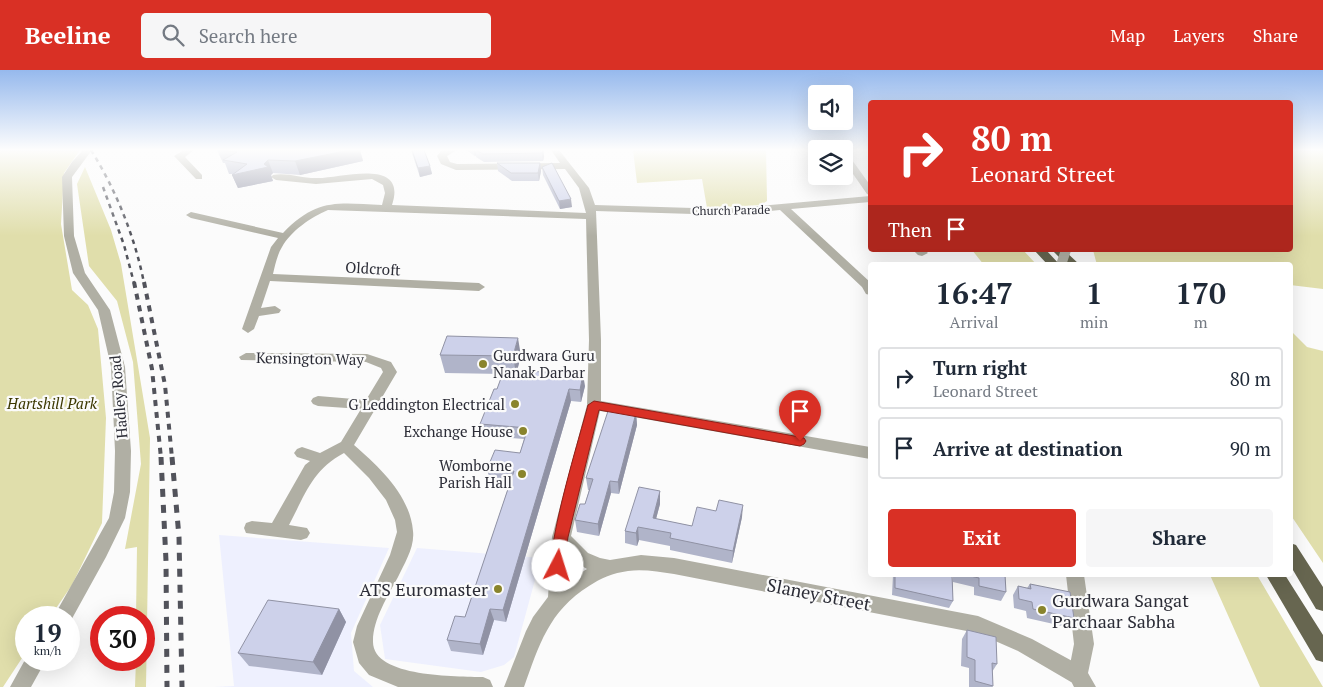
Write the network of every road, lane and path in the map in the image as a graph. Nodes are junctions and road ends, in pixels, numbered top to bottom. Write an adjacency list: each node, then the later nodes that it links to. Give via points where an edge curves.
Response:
1 (67, 179): 43 (street, Hadley Road, via 68,236 79,273 104,310 118,367 123,451 122,492 117,518)
2 (287, 179): 7 (street)
3 (339, 179): 7 (street)
4 (382, 179): 10 (street, via 390,193)
5 (577, 179): 12 (street, via 584,188)
6 (861, 179): 8 (street)
7 (326, 181)
8 (868, 189)
9 (868, 199): 11 (street, Church Parade)
10 (386, 208): 12 (street, Church Parade); 14 (street, via 323,208 313,211)
11 (784, 208): 12 (street, Church Parade, via 722,212); 21 (street)
12 (591, 212): 28 (street)
13 (191, 215): 14 (street)
14 (284, 236): 19 (street, via 276,247)
15 (1042, 252): 17 (highway)
16 (1060, 252): 18 (highway)
17 (1051, 262)
18 (1071, 262)
19 (266, 277): 20 (street, Oldcroft, via 405,290); 23 (street)
20 (479, 287)
21 (868, 288)
22 (275, 310): 23 (street)
23 (254, 313): 24 (street)
24 (248, 330)
25 (246, 356): 27 (street, Kensington Way, via 367,358 378,361 390,372)
26 (318, 401): 27 (street)
27 (370, 405): 29 (street, Kensington Way)
28 (594, 405): 31 (street); 36 (street)
29 (346, 446): 32 (street); 48 (street, via 383,481 399,512 406,535 366,628 363,644 368,660 376,670 389,676 423,683)
30 (302, 453): 32 (street)
31 (868, 453)
32 (322, 459): 34 (street, via 306,475)
33 (252, 528): 34 (street)
34 (277, 530): 35 (street)
35 (301, 532)
36 (561, 537): 38 (street, via 575,555 591,564); 41 (street)
37 (1293, 555): 42 (highway)
38 (610, 568): 41 (street, Slaney Street, via 574,584); 46 (street, Slaney Street, via 635,562 674,566 978,625 1025,645)
39 (1075, 577): 46 (street, via 1084,644)
40 (1276, 577): 44 (highway)
41 (556, 599): 49 (street, Slaney Street, via 536,629)
42 (1323, 603)
43 (69, 606)
44 (1323, 653)
45 (29, 671): 47 (street)
46 (1082, 681)
47 (20, 687)
48 (483, 687)
49 (514, 687)

